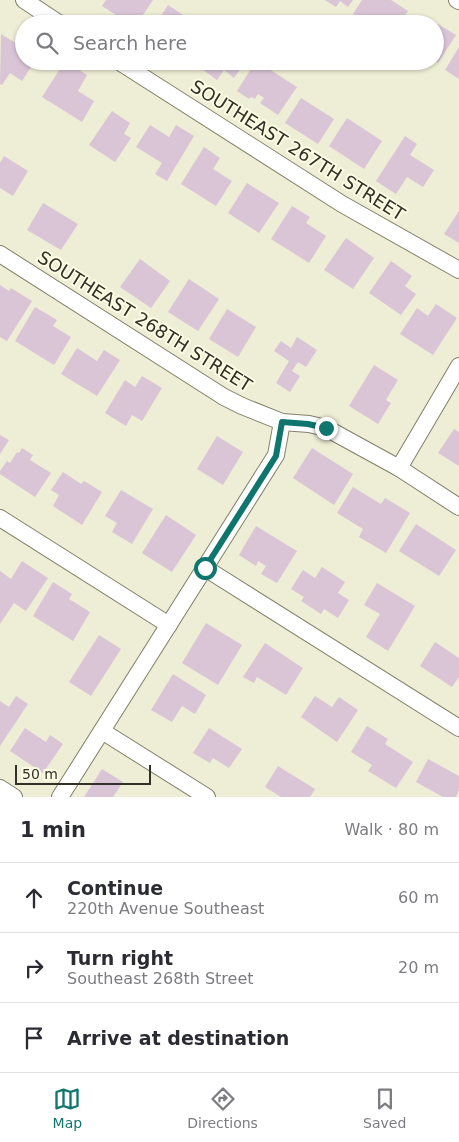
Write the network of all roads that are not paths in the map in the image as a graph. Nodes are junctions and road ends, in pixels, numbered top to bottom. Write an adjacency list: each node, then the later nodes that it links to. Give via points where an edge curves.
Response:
1 (24, 0): 2 (street)
2 (46, 15)
3 (132, 70): 5 (street, SOUTHEAST 267TH STREET, via 342,204)
4 (0, 254): 7 (street, SOUTHEAST 268TH STREET, via 224,396)
5 (459, 270)
6 (459, 366): 8 (street)
7 (282, 422): 8 (street, SOUTHEAST 268TH STREET, via 326,428); 11 (street, via 276,456)
8 (399, 468): 9 (street, SOUTHEAST 268TH STREET)
9 (459, 506)
10 (0, 518): 12 (street)
11 (205, 568): 12 (street); 13 (street)
12 (169, 625): 14 (street)
13 (459, 728)
14 (102, 731): 17 (street); 18 (street)
15 (0, 788): 16 (street)
16 (14, 797)
17 (60, 797)
18 (207, 797)

